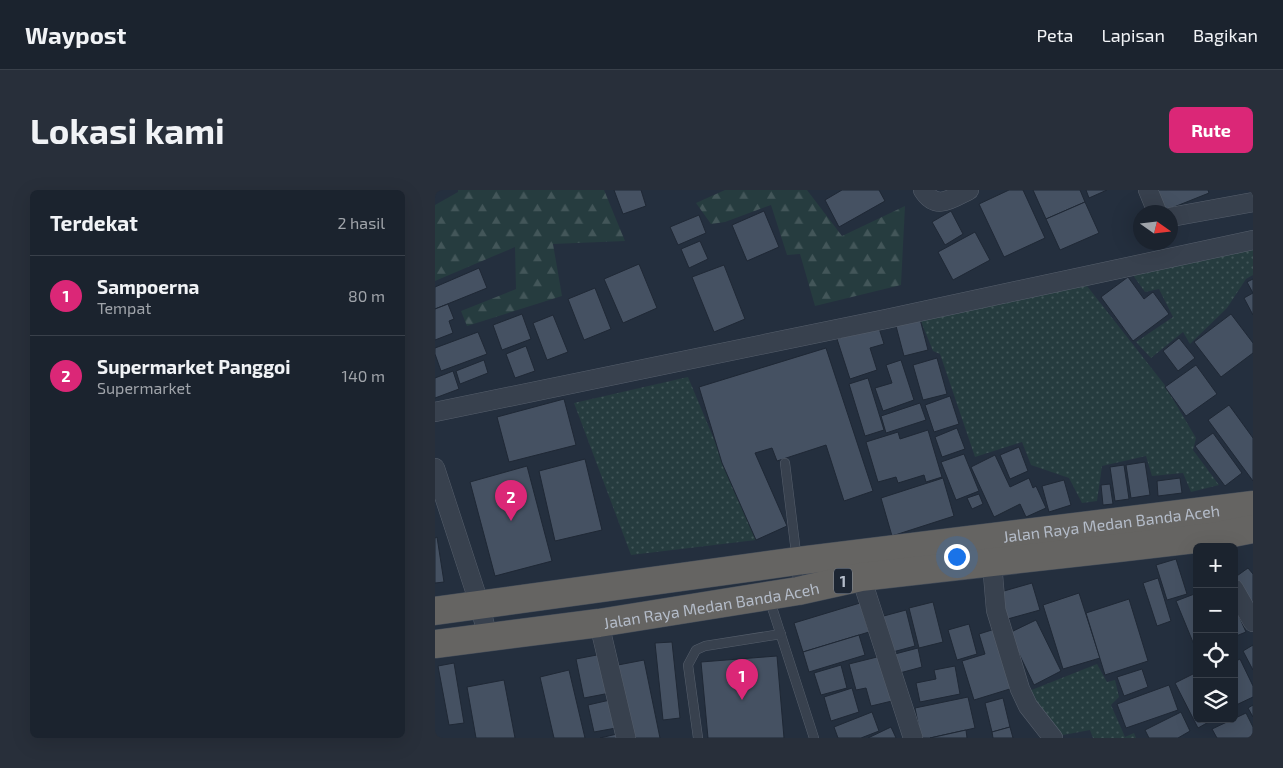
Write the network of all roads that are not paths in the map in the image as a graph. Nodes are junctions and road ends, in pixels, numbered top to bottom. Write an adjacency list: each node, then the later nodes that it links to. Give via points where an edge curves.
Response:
1 (923, 190): 2 (street, via 927,197 937,202)
2 (969, 190)
3 (1148, 190): 5 (street)
4 (1253, 202): 6 (street)
5 (1154, 205)
6 (1178, 216)
7 (1253, 240): 8 (street)
8 (435, 412)
9 (785, 463): 14 (lane)
10 (435, 468): 20 (street)
11 (1253, 504): 14 (highway, Jalan Raya Medan Banda Aceh / 1)
12 (1253, 529): 13 (highway, Jalan Raya Medan Banda Aceh / 1)
13 (1214, 542): 15 (highway, Jalan Raya Medan Banda Aceh / 1)
14 (797, 561): 17 (lane); 20 (highway, Jalan Raya Medan Banda Aceh / 1)
15 (992, 563): 16 (highway, Jalan Raya Medan Banda Aceh / 1); 31 (street, via 996,610 1019,689)
16 (861, 577): 17 (highway, Jalan Raya Medan Banda Aceh / 1); 30 (street)
17 (798, 591): 18 (highway, Jalan Raya Medan Banda Aceh / 1)
18 (768, 594): 22 (highway, Jalan Raya Medan Banda Aceh / 1); 24 (lane)
19 (1238, 595): 23 (street)
20 (480, 606): 21 (highway, Jalan Raya Medan Banda Aceh / 1); 25 (street)
21 (435, 611)
22 (599, 622): 25 (highway, Jalan Raya Medan Banda Aceh / 1); 27 (street)
23 (1253, 622)
24 (781, 634): 28 (lane, via 696,650 688,665); 29 (lane)
25 (488, 638): 26 (highway, Jalan Raya Medan Banda Aceh / 1)
26 (435, 644)
27 (626, 738)
28 (698, 738)
29 (814, 738)
30 (913, 738)
31 (1053, 738)

